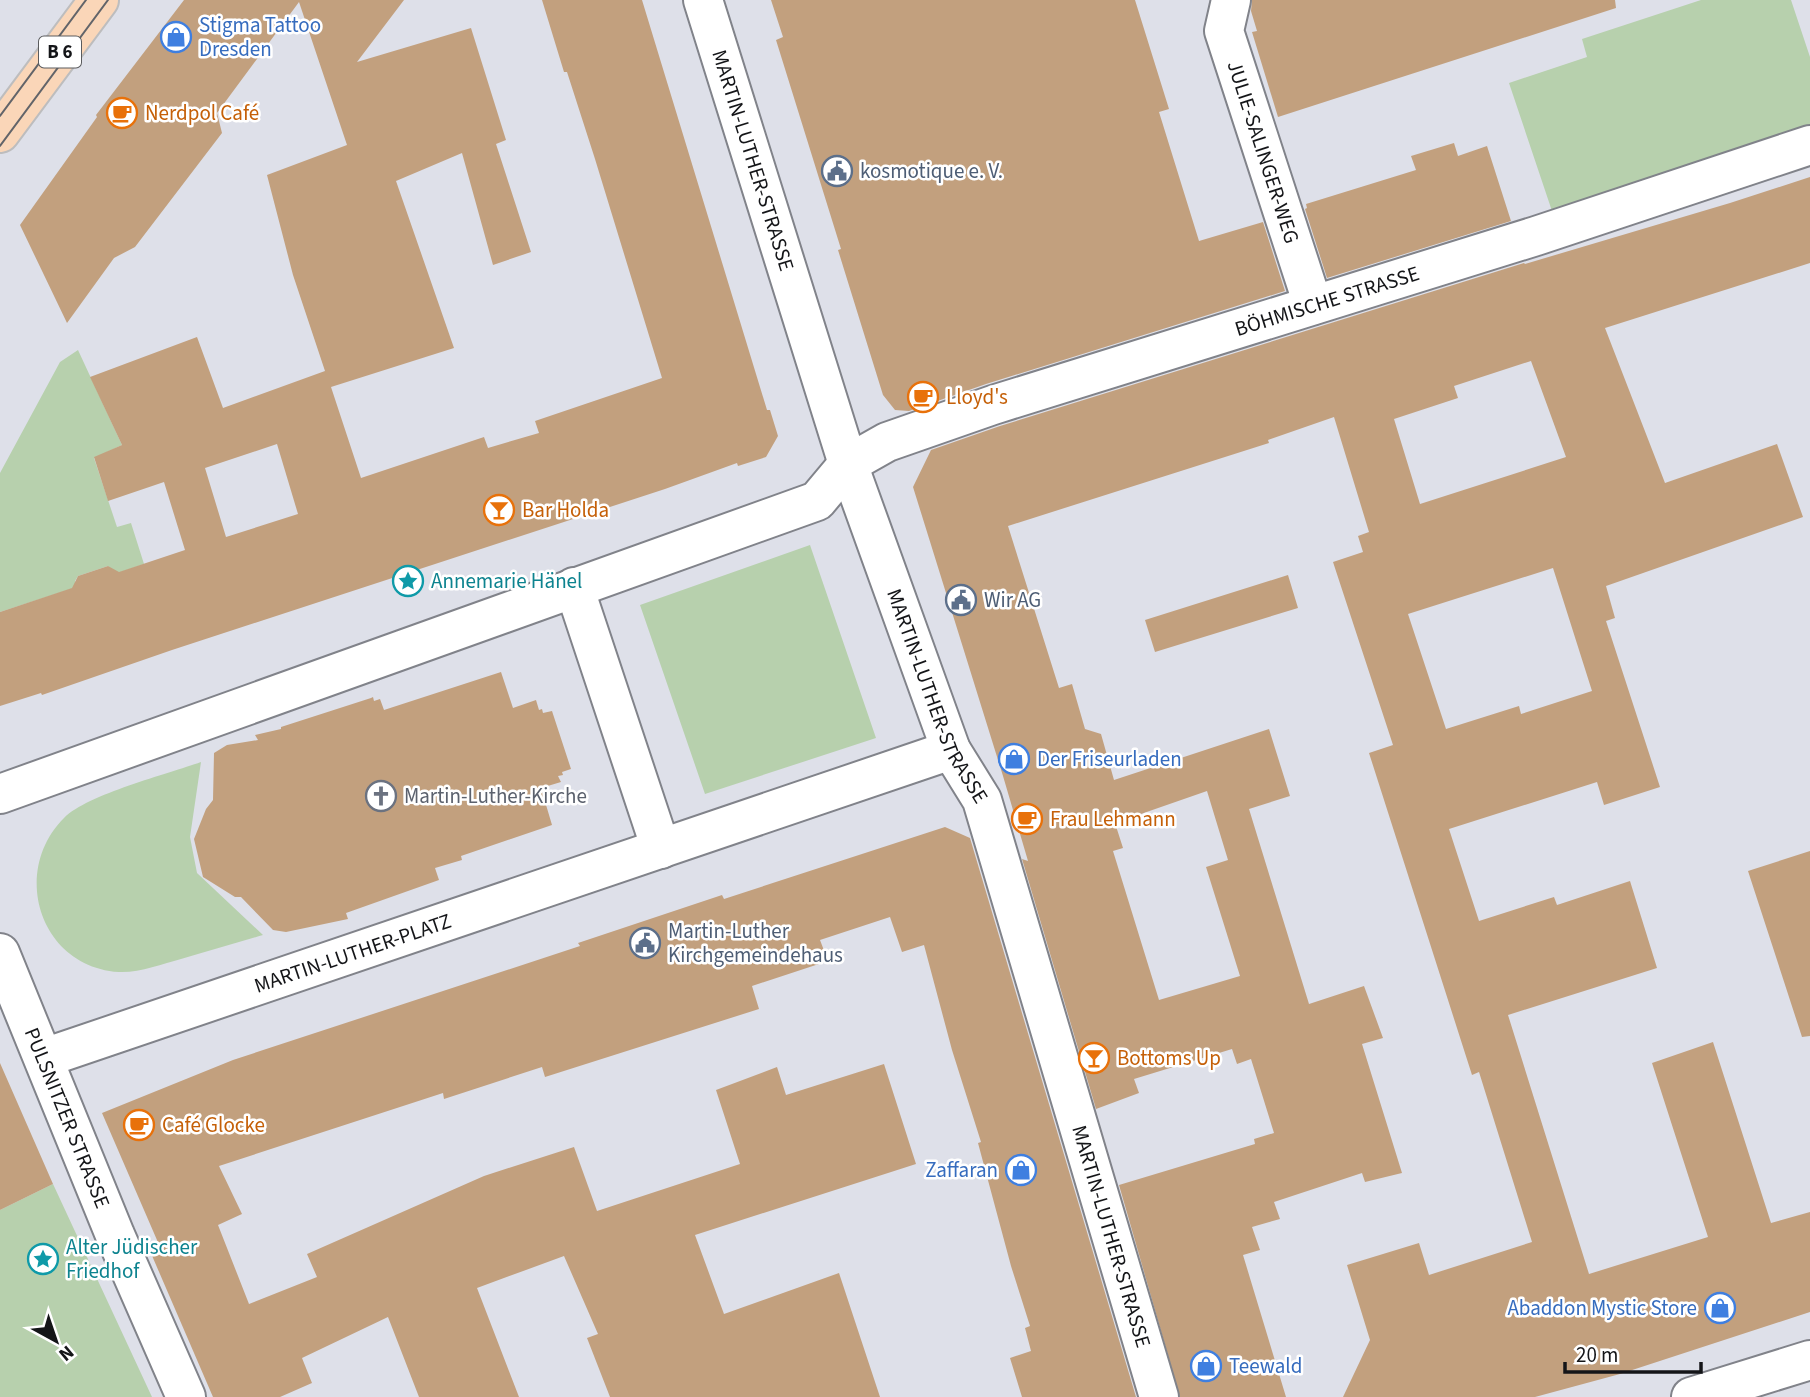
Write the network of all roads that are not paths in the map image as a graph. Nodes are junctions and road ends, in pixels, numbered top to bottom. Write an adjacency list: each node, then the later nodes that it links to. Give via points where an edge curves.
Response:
1 (99, 0): 4 (main road, B 6)
2 (703, 0): 7 (street, MARTIN-LUTHER-STRASSE)
3 (1231, 0): 6 (street, JULIE-SALINGER-WEG, via 1224,31)
4 (0, 133)
5 (1810, 145): 6 (street, BÖHMISCHE STRASSE)
6 (1313, 304): 7 (street, BÖHMISCHE STRASSE, via 982,409 887,442)
7 (848, 464): 8 (street, via 817,501); 9 (street, MARTIN-LUTHER-STRASSE)
8 (574, 587): 10 (street); 11 (street)
9 (951, 750): 11 (street, MARTIN-LUTHER-PLATZ); 16 (street, MARTIN-LUTHER-STRASSE, via 982,800)
10 (0, 794)
11 (660, 849): 13 (street, MARTIN-LUTHER-PLATZ)
12 (0, 953): 13 (street, PULSNITZER STRASSE)
13 (44, 1058): 15 (street, PULSNITZER STRASSE)
14 (1810, 1360): 17 (street)
15 (186, 1397)
16 (1159, 1397)
17 (1691, 1397)

